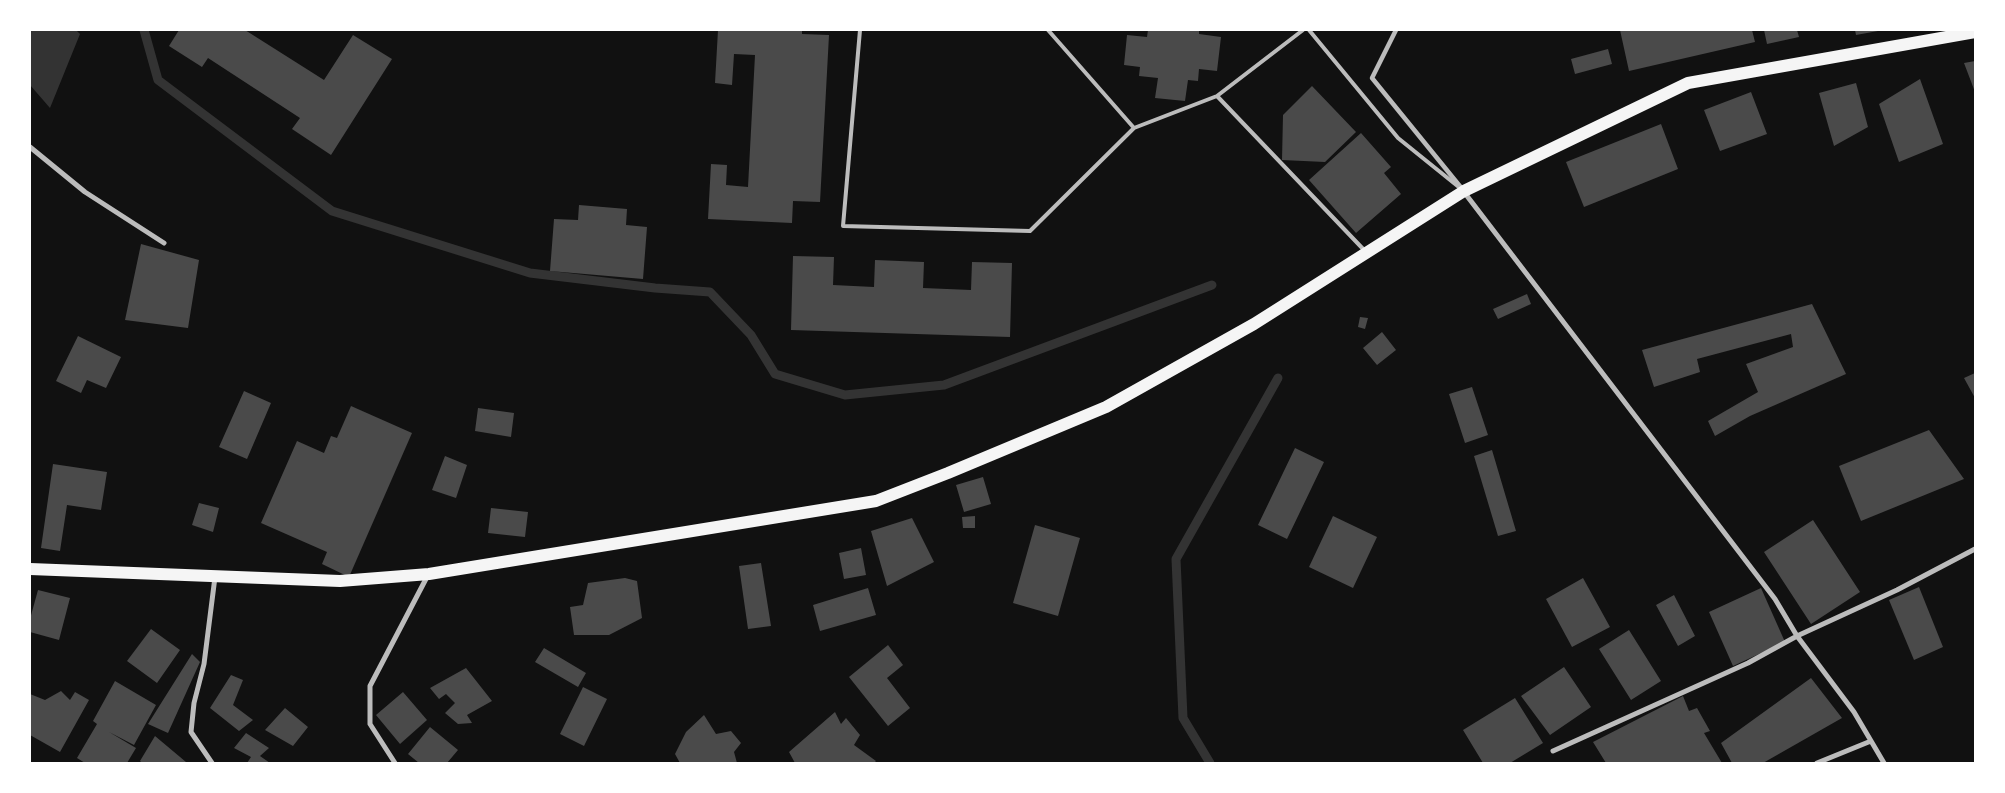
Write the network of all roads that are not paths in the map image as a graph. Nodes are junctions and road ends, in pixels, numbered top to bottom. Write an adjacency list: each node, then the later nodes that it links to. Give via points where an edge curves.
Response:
1 (860, 30): 8 (lane, via 843,226 1030,230)
2 (1048, 30): 8 (lane)
3 (1303, 30): 7 (lane)
4 (1309, 30): 10 (lane, via 1398,138)
5 (1396, 30): 10 (street, via 1372,78)
6 (1975, 32): 10 (main road, via 1688,83)
7 (1217, 96): 8 (lane); 12 (lane)
8 (1134, 128)
9 (30, 146): 11 (street, via 85,192)
10 (1464, 191): 12 (main road); 17 (street, via 1774,599)
11 (164, 243)
12 (1366, 252): 15 (main road, via 1254,324 1106,407 876,501)
13 (1975, 549): 17 (street, via 1897,590)
14 (30, 569): 16 (main road)
15 (429, 574): 16 (main road, via 340,581); 21 (street, via 370,686 370,724)
16 (215, 576): 20 (street, via 204,664 191,732)
17 (1797, 636): 18 (street, via 1854,712); 19 (street, via 1748,663)
18 (1871, 741): 22 (street); 23 (street)
19 (1553, 751)
20 (212, 763)
21 (395, 763)
22 (1817, 763)
23 (1884, 763)

